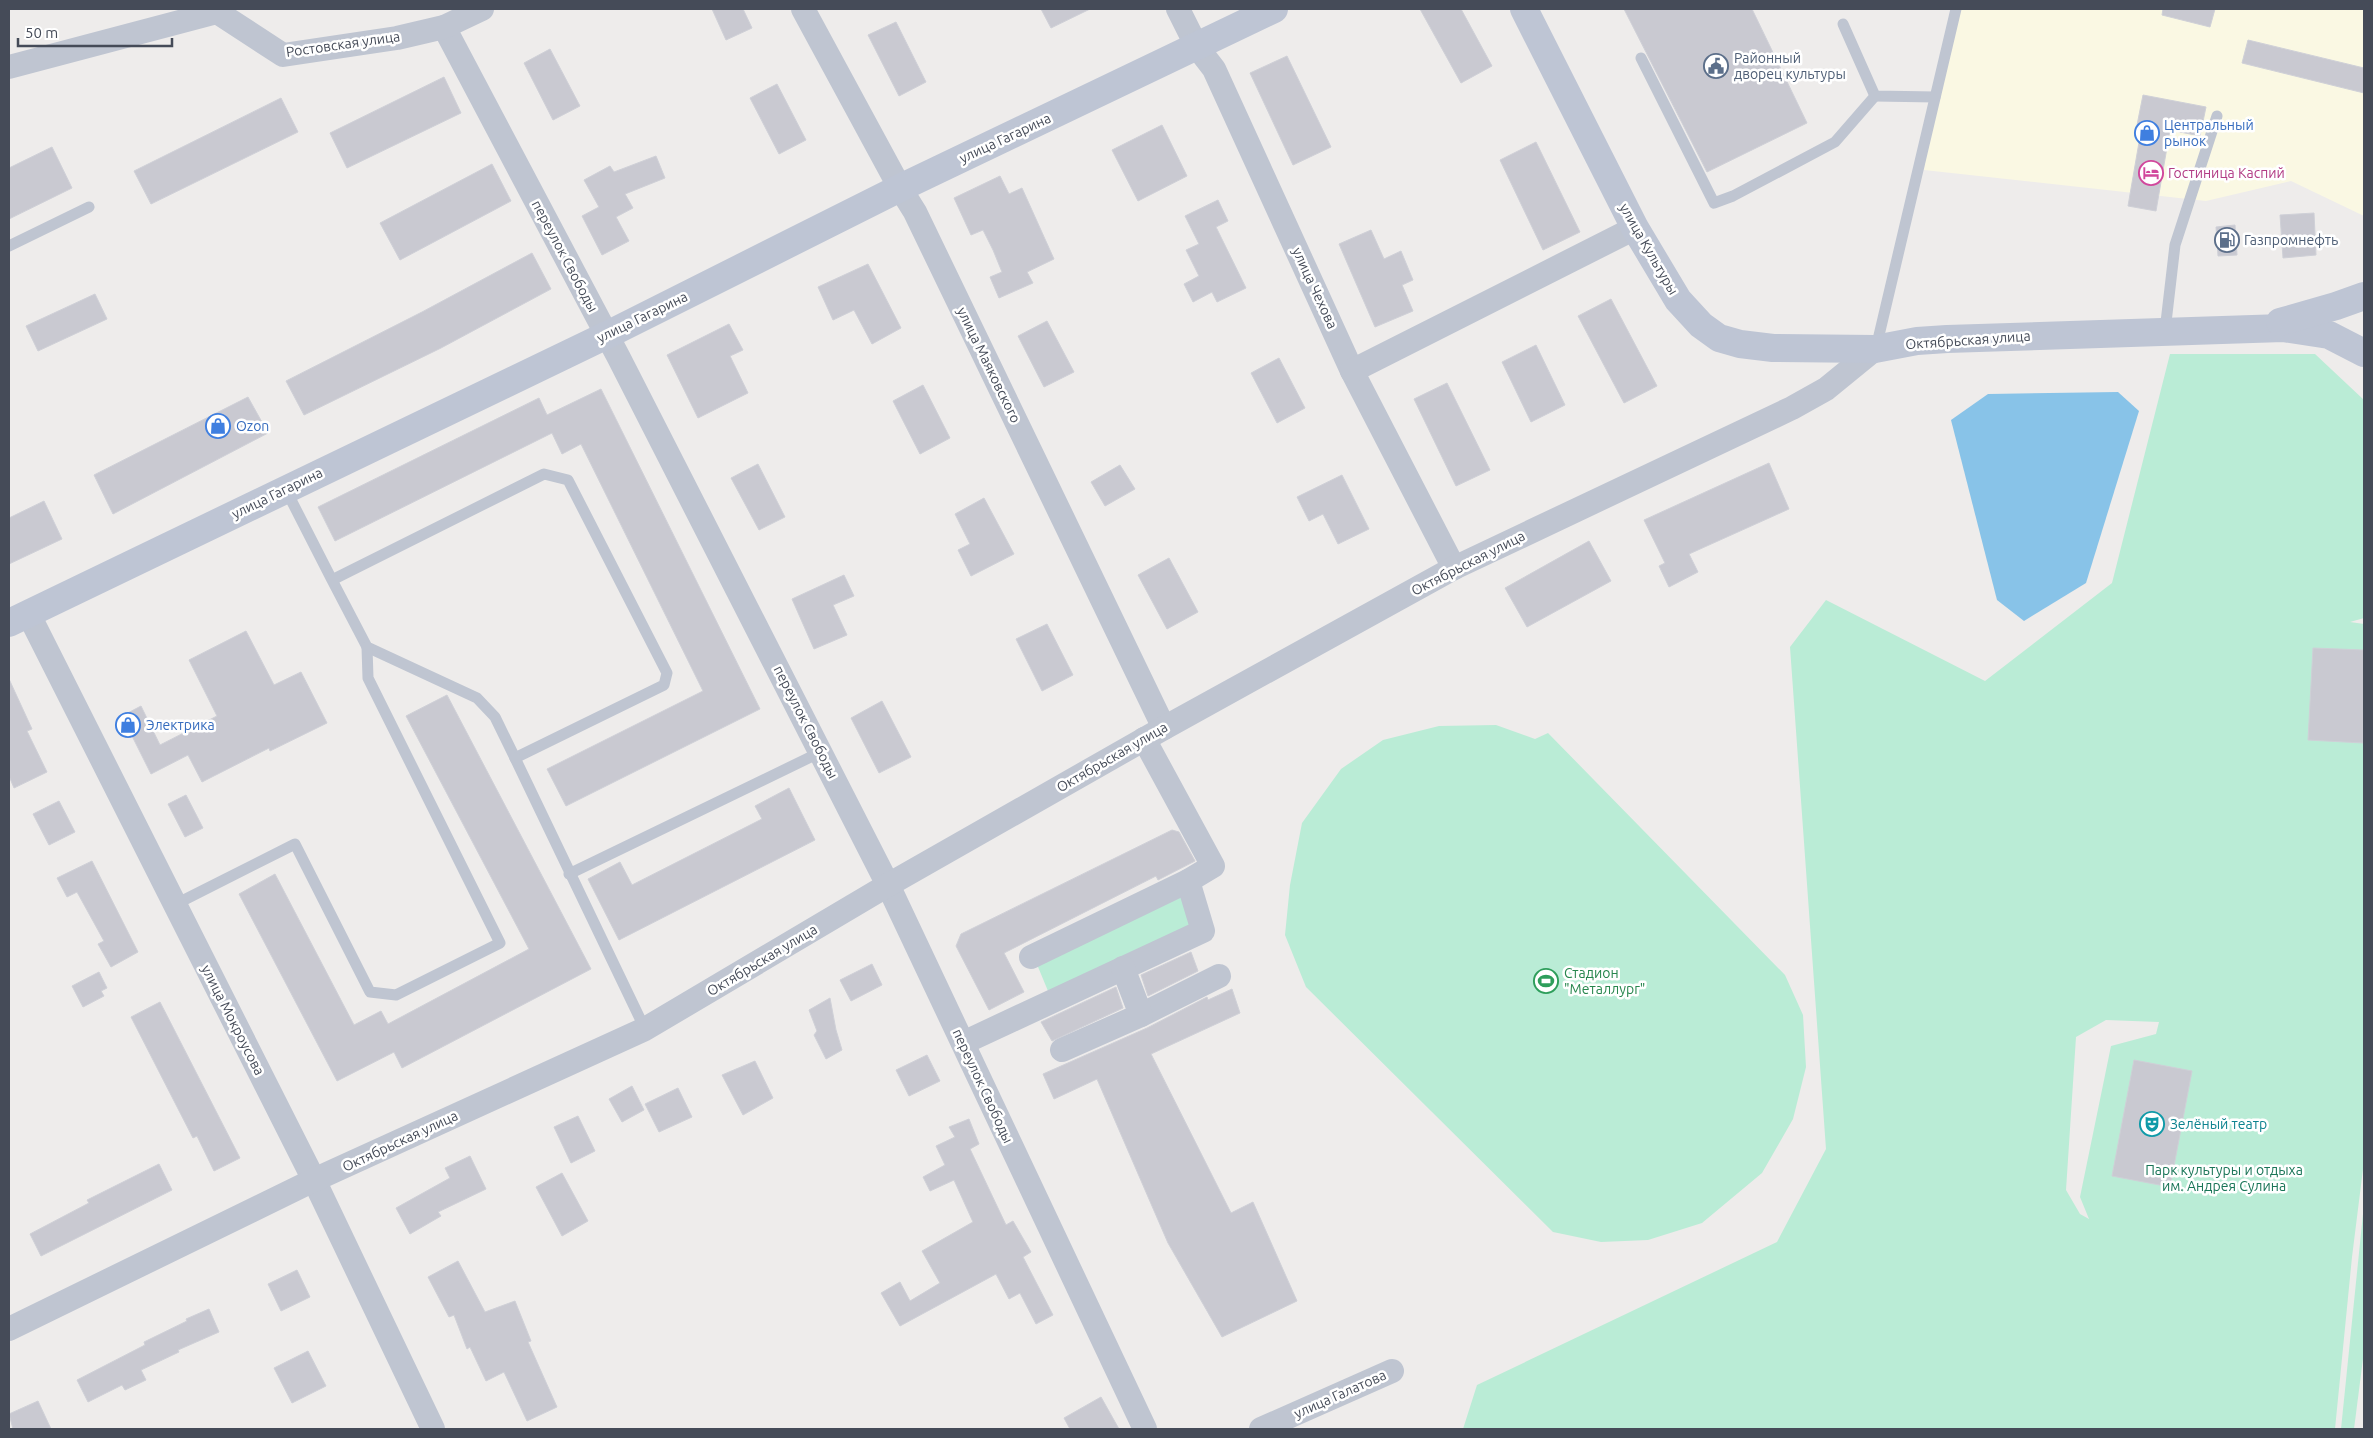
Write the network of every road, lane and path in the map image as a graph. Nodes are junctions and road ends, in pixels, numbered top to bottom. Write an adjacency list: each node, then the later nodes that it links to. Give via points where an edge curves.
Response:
1 (482, 9): 8 (street, Ростовская улица)
2 (803, 9): 15 (street, улица Маяковского)
3 (1178, 9): 9 (street, улица Чехова)
4 (1274, 9): 9 (main road, улица Гагарина)
5 (1524, 9): 17 (main road, улица Культуры)
6 (1956, 9): 13 (lane)
7 (1843, 24): 12 (lane)
8 (444, 27): 11 (street, Ростовская улица, via 397,38 283,55 217,12); 22 (street, переулок Свободы)
9 (1197, 47): 15 (main road, улица Гагарина); 25 (street, улица Чехова, via 1214,68)
10 (1641, 58): 12 (lane, via 1714,203 1836,142)
11 (9, 67)
12 (1875, 96): 13 (lane)
13 (1936, 96): 23 (lane)
14 (2217, 116): 21 (lane, via 2175,246)
15 (900, 188): 22 (main road, улица Гагарина); 31 (street, улица Маяковского, via 919,220)
16 (89, 207): 18 (lane)
17 (1635, 228): 23 (main road, улица Культуры, via 1678,300 1701,325 1719,338 1773,348); 25 (street)
18 (9, 246)
19 (2364, 296): 20 (main road, via 2328,309)
20 (2252, 328): 21 (main road, Октябрьская улица); 24 (main road, via 2308,330 2329,335)
21 (2165, 331): 23 (main road, Октябрьская улица, via 1947,339)
22 (607, 335): 26 (main road, улица Гагарина); 32 (street, переулок Свободы)
23 (1875, 349): 27 (street, Октябрьская улица, via 1826,389 1792,408)
24 (2363, 352)
25 (1352, 371): 27 (street, улица Чехова)
26 (285, 488): 28 (lane); 29 (main road, улица Гагарина)
27 (1454, 568): 31 (street, Октябрьская улица)
28 (332, 580): 30 (lane); 33 (lane, via 544,474 568,480 666,673 664,686)
29 (18, 618): 37 (street, улица Мокроусова)
30 (367, 647): 33 (lane, via 477,698 495,717); 37 (lane, via 368,678 500,943 396,995 370,992 295,844)
31 (1154, 733): 35 (street, улица Маяковского, via 1213,866); 36 (street, Октябрьская улица)
32 (821, 752): 34 (lane); 36 (street, переулок Свободы)
33 (515, 758): 34 (lane)
34 (569, 874): 42 (lane)
35 (1188, 881): 38 (street); 39 (street, via 1203,931)
36 (888, 885): 42 (street, Октябрьская улица); 43 (street, переулок Свободы)
37 (176, 904): 45 (street, улица Мокроусова)
38 (1032, 957)
39 (1124, 968): 41 (street); 43 (street)
40 (1219, 976): 41 (street)
41 (1140, 1014): 44 (street)
42 (645, 1029): 45 (street, Октябрьская улица)
43 (963, 1043): 49 (street, переулок Свободы)
44 (1062, 1050)
45 (314, 1180): 46 (street, Октябрьская улица); 48 (street, улица Мокроусова)
46 (9, 1329)
47 (1392, 1371): 50 (street, улица Галатова)
48 (433, 1429)
49 (1145, 1429)
50 (1261, 1429)

